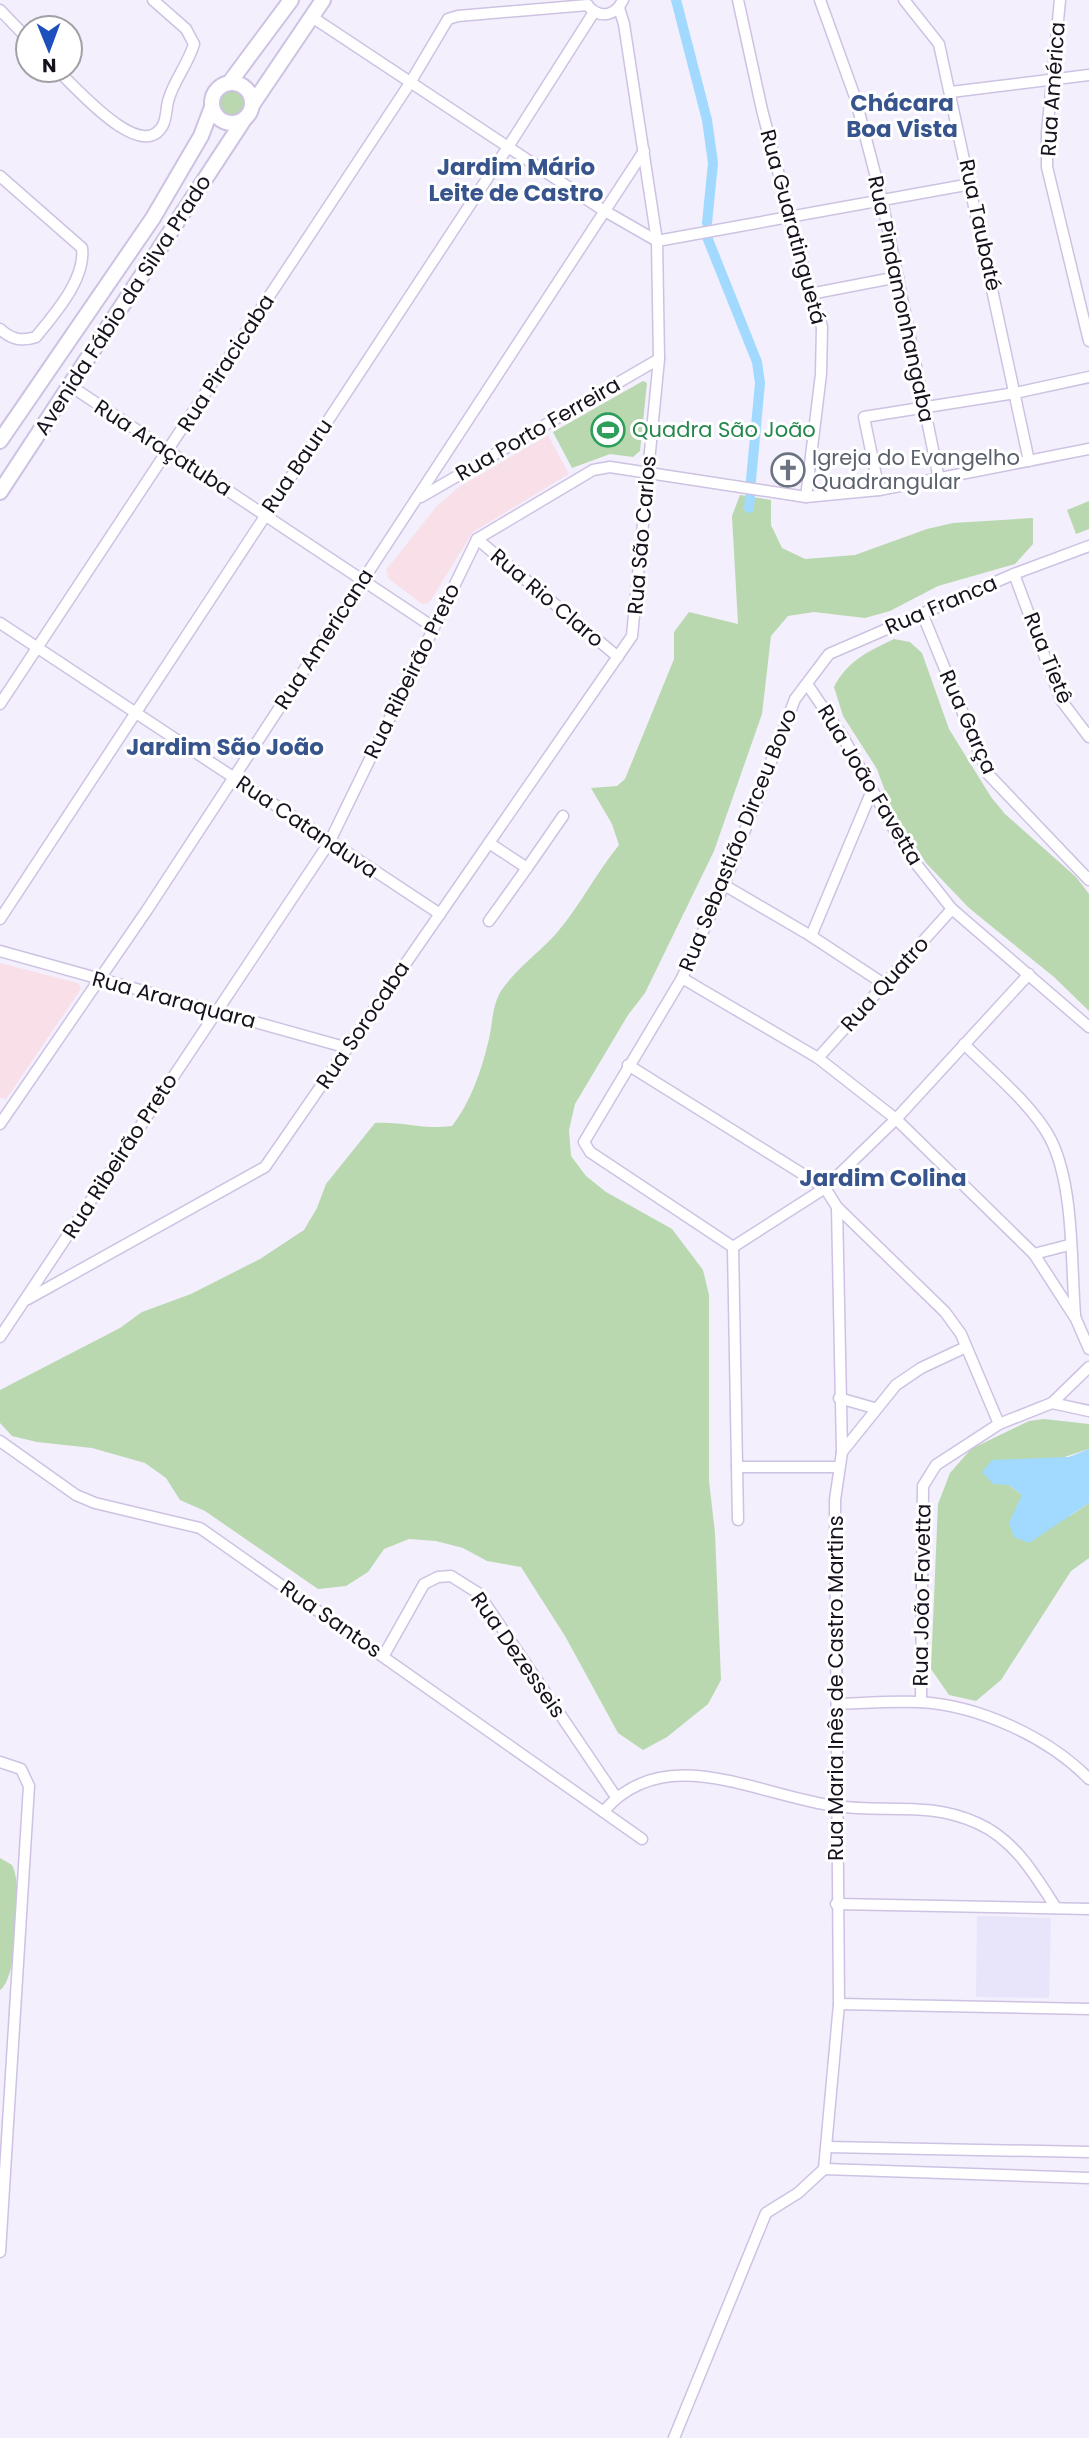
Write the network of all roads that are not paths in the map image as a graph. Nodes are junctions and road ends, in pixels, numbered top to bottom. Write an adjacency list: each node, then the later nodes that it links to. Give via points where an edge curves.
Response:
1 (153, 0): 17 (street, via 186,29 194,44 156,133 139,137 123,131)
2 (291, 0): 15 (main road)
3 (323, 0): 11 (main road, Avenida Fábio da Silva Prado)
4 (738, 0): 27 (street, Rua Guaratinguetá)
5 (820, 0): 25 (street, Rua Pindamonhangaba, via 855,97)
6 (904, 0): 18 (street, Rua Taubaté, via 939,44)
7 (1060, 0): 14 (street, Rua América)
8 (621, 4): 9 (street, via 604,15); 22 (street, Rua São Carlos)
9 (589, 6): 16 (street, Rua Piracicaba, via 448,19); 21 (street, Rua Bauru)
10 (0, 10): 12 (street)
11 (312, 17): 16 (street); 20 (main road, Avenida Fábio da Silva Prado)
12 (14, 24)
13 (1089, 75): 14 (street)
14 (1054, 80): 18 (street); 32 (street, Rua América, via 1048,167)
15 (230, 82): 19 (main road, via 216,89); 20 (main road, via 246,87)
16 (410, 83): 21 (street); 40 (street, Rua Piracicaba)
17 (72, 84)
18 (951, 92): 24 (street, Rua Taubaté)
19 (212, 107): 20 (main road, via 223,121 236,123); 38 (main road, Avenida Fábio da Silva Prado, via 201,136 153,218)
20 (249, 111): 35 (main road, Avenida Fábio da Silva Prado)
21 (508, 147): 26 (street); 48 (street, Rua Bauru)
22 (644, 150): 26 (street, Rua Americana); 28 (street, Rua São Carlos)
23 (0, 176): 31 (street, via 82,248 84,261 36,337 26,341)
24 (971, 184): 25 (street); 36 (street, Rua Taubaté)
25 (882, 200): 27 (street); 29 (street, Rua Pindamonhangaba)
26 (603, 210): 28 (street); 47 (street, Rua Americana)
27 (790, 218): 28 (street); 30 (street, Rua Guaratinguetá)
28 (656, 240): 33 (street, Rua São Carlos)
29 (898, 277): 30 (street); 37 (street, Rua Pindamonhangaba)
30 (810, 295): 46 (street, Rua Guaratinguetá, via 822,327)
31 (0, 329)
32 (1089, 341)
33 (659, 359): 42 (street, Rua São Carlos); 47 (street, Rua Porto Ferreira)
34 (1089, 377): 36 (street)
35 (69, 385): 40 (street, Rua Araçatuba); 45 (main road, Avenida Fábio da Silva Prado)
36 (1016, 393): 37 (street); 41 (street, Rua Taubaté)
37 (924, 408): 43 (street, Rua Pindamonhangaba); 44 (street, via 864,417)
38 (0, 441)
39 (1089, 449): 41 (street)
40 (168, 451): 48 (street, Rua Araçatuba); 56 (street, Rua Piracicaba)
41 (1029, 461): 43 (street)
42 (648, 472): 46 (street); 49 (street, via 610,467 593,470); 57 (street, Rua São Carlos, via 632,636)
43 (939, 479): 44 (street)
44 (879, 490): 46 (street)
45 (0, 492)
46 (806, 497)
47 (418, 499): 52 (street, Rua Americana)
48 (265, 515): 52 (street, Rua Araçatuba); 60 (street, Rua Bauru)
49 (477, 539): 55 (street, Rua Ribeirão Preto); 57 (street, Rua Rio Claro)
50 (1089, 546): 51 (street, Rua Franca)
51 (1014, 574): 53 (street, Rua Franca); 61 (street, Rua Tietê, via 1061,700)
52 (362, 580): 55 (street, Rua Araçatuba); 62 (street, Rua Americana)
53 (922, 614): 58 (street, Rua Franca, via 829,654); 68 (street, Rua Garça, via 988,774)
54 (0, 623): 56 (street, Rua Catanduva)
55 (433, 627): 65 (street, Rua Ribeirão Preto)
56 (37, 648): 59 (street, Rua Piracicaba); 60 (street, Rua Catanduva)
57 (618, 657): 66 (street, Rua Sorocaba)
58 (807, 684): 63 (street, Rua João Favetta, via 843,737); 69 (street, Rua Sebastião Dirceu Bovo, via 795,699)
59 (0, 704)
60 (135, 713): 62 (street, Rua Catanduva); 72 (street, Rua Bauru)
61 (1089, 737)
62 (233, 777): 65 (street, Rua Catanduva); 78 (street, Rua Americana)
63 (871, 793): 70 (street, Rua João Favetta, via 905,851); 74 (street)
64 (563, 816): 67 (street)
65 (329, 843): 71 (street, Rua Catanduva); 80 (street, Rua Ribeirão Preto)
66 (489, 843): 67 (street); 71 (street, Rua Sorocaba)
67 (527, 868): 73 (street)
68 (1089, 880)
69 (724, 885): 74 (street); 77 (street, Rua Sebastião Dirceu Bovo)
70 (952, 909): 76 (street, Rua João Favetta); 79 (street, Rua Quatro)
71 (440, 914): 83 (street, Rua Sorocaba)
72 (0, 919)
73 (489, 922)
74 (811, 936): 79 (street)
75 (0, 951): 78 (street, Rua Araraquara)
76 (1028, 974): 81 (street, Rua João Favetta); 82 (street)
77 (682, 978): 84 (street); 85 (street, Rua Sebastião Dirceu Bovo)
78 (99, 981): 80 (street, Rua Araraquara); 87 (street, Rua Americana)
79 (884, 984): 84 (street, Rua Quatro)
80 (216, 1011): 83 (street, Rua Araraquara); 93 (street, Rua Ribeirão Preto)
81 (1089, 1027)
82 (964, 1044): 86 (street); 90 (street, via 1050,1138 1059,1160)
83 (348, 1048): 93 (street, Rua Sorocaba, via 265,1167)
84 (818, 1058): 86 (street)
85 (628, 1065): 88 (street); 91 (street, Rua Sebastião Dirceu Bovo, via 584,1142 590,1152)
86 (896, 1119): 88 (street); 92 (street)
87 (0, 1124)
88 (825, 1188): 89 (street); 91 (street)
89 (837, 1207): 96 (street, via 945,1312); 99 (street, Rua Maria Inês de Castro Martins)
90 (1069, 1245): 92 (street); 94 (street)
91 (733, 1247): 106 (street)
92 (1034, 1254): 94 (street)
93 (24, 1301): 95 (street, Rua Ribeirão Preto)
94 (1076, 1319): 97 (street)
95 (0, 1338)
96 (966, 1347): 101 (street, via 921,1368); 103 (street)
97 (1089, 1349)
98 (1089, 1367): 100 (street, Rua João Favetta)
99 (839, 1398): 101 (street); 105 (street, Rua Maria Inês de Castro Martins)
100 (1052, 1403): 102 (street); 103 (street, Rua João Favetta)
101 (874, 1408): 105 (street)
102 (1089, 1411)
103 (999, 1424): 110 (street, Rua João Favetta, via 936,1465 923,1486)
104 (0, 1441): 109 (street, Rua Santos, via 76,1495 200,1528)
105 (842, 1452): 107 (street, Rua Maria Inês de Castro Martins)
106 (737, 1467): 107 (street); 108 (street)
107 (838, 1467): 111 (street, Rua Maria Inês de Castro Martins)
108 (738, 1520)
109 (384, 1655): 114 (street, Rua Dezesseis, via 424,1584 451,1576 465,1583 478,1593); 116 (street, Rua Santos)
110 (921, 1702): 111 (street); 113 (street, via 965,1711 1042,1742)
111 (838, 1704): 115 (street, Rua Maria Inês de Castro Martins)
112 (0, 1762): 127 (street, via 21,1769 29,1786)
113 (1089, 1779)
114 (616, 1797): 115 (street, via 638,1783 680,1774); 116 (street)
115 (836, 1807): 118 (street, Rua Maria Inês de Castro Martins); 119 (street, via 914,1807 980,1824 1023,1856)
116 (604, 1811): 117 (street, Rua Santos)
117 (642, 1839)
118 (836, 1904): 119 (street); 121 (street, Rua Maria Inês de Castro Martins)
119 (1056, 1908): 120 (street)
120 (1089, 1909)
121 (839, 2004): 122 (street); 123 (street, Rua Maria Inês de Castro Martins)
122 (1089, 2009)
123 (827, 2147): 124 (street); 125 (street, Rua Maria Inês de Castro Martins)
124 (1089, 2152)
125 (824, 2169): 126 (street); 128 (street, via 766,2213)
126 (1089, 2178)
127 (0, 2252)
128 (674, 2438)

